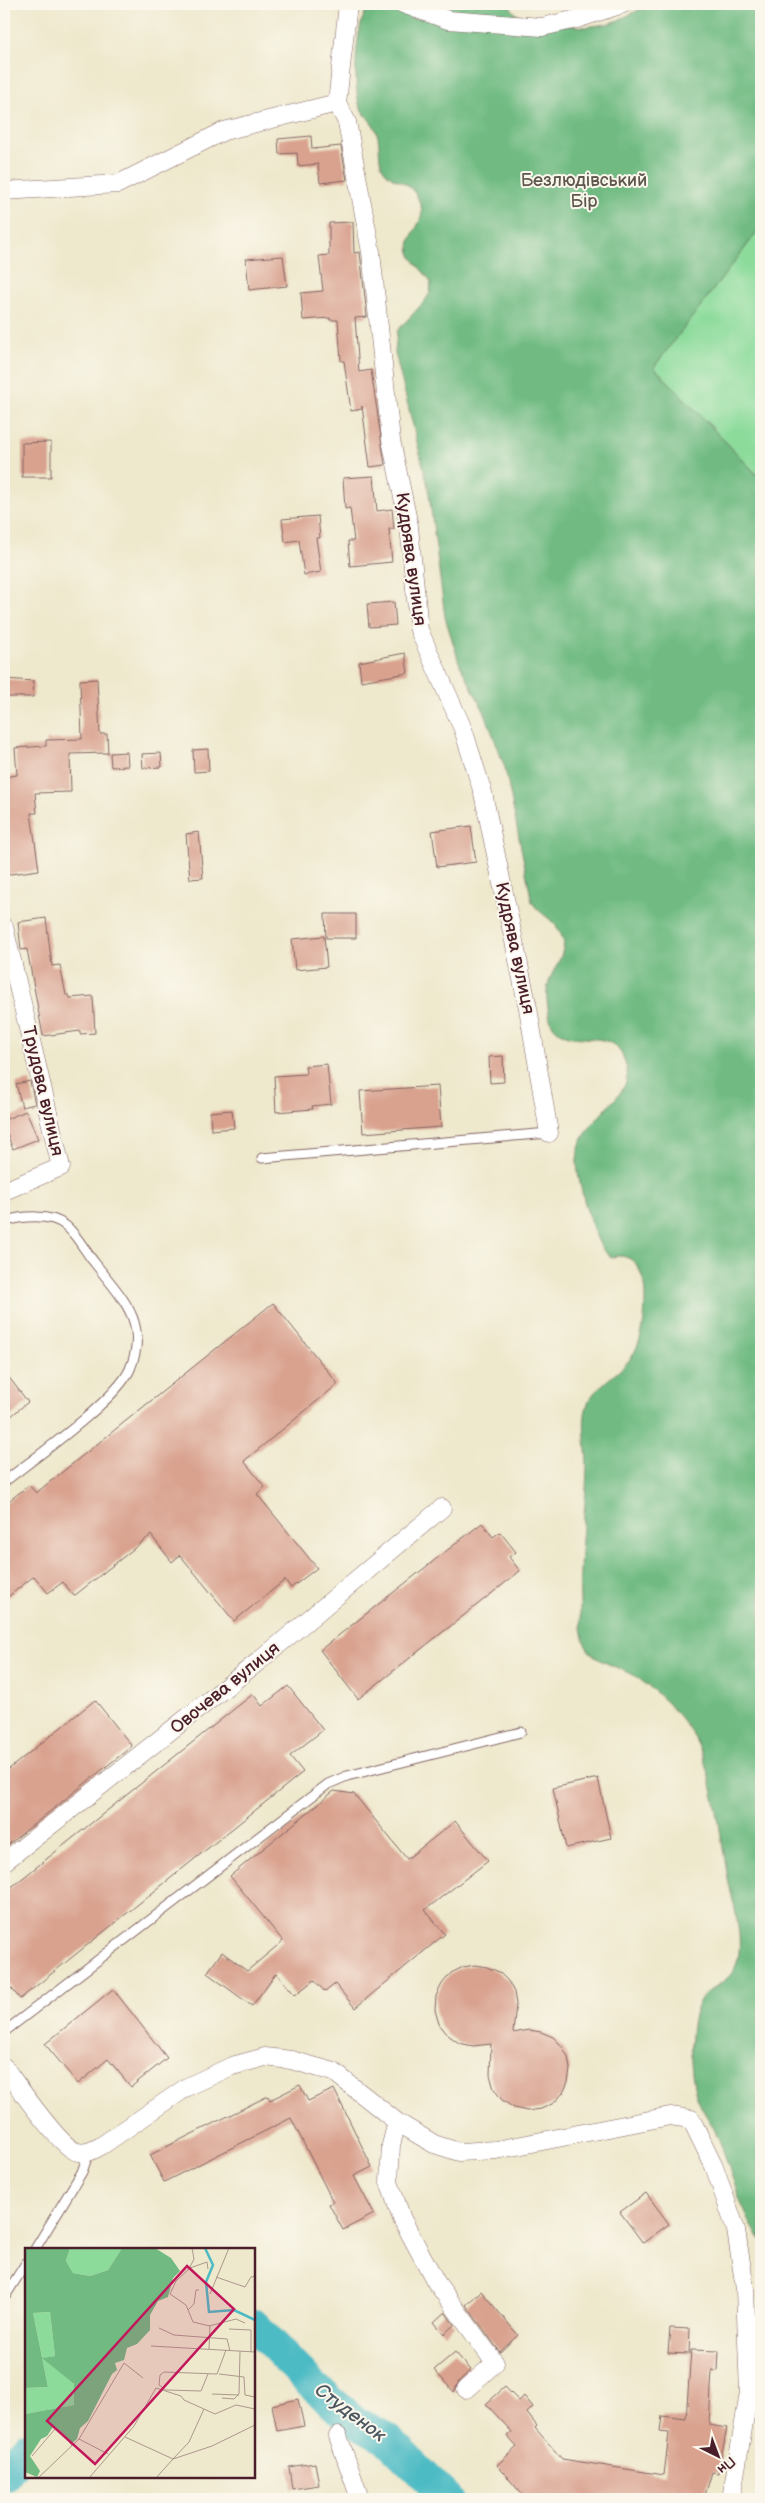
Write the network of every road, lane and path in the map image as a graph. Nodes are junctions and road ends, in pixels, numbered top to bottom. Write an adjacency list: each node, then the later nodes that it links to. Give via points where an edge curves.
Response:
1 (348, 4): 4 (street)
2 (403, 4): 3 (street, via 448,20 542,27 577,20)
3 (623, 4)
4 (337, 103): 5 (street, via 224,131 118,184); 7 (street, Кудрява вулиця, via 347,122 371,252 391,440 409,526 419,630 463,729 483,793 528,1008)
5 (4, 191)
6 (4, 927): 9 (street, Трудова вулиця, via 61,1167)
7 (549, 1133): 8 (lane)
8 (262, 1158)
9 (4, 1190)
10 (4, 1222): 11 (lane, via 14,1218 46,1218 65,1225 132,1312 137,1342 135,1357 121,1384 85,1418)
11 (4, 1482)
12 (442, 1508): 14 (street, Овочева вулиця, via 259,1661)
13 (521, 1732): 15 (lane, via 347,1776 328,1784)
14 (4, 1862)
15 (4, 2032)
16 (4, 2067): 18 (street, via 67,2145 77,2152)
17 (398, 2122): 18 (street, via 334,2072 291,2060 265,2057 232,2066 187,2087); 22 (street, via 390,2145 389,2182 402,2219 436,2282 495,2362); 25 (street, via 434,2144 459,2152 496,2150 670,2116 691,2119 714,2166 736,2230 746,2289 749,2393)
18 (89, 2152): 19 (lane, via 82,2172)
19 (36, 2248)
20 (25, 2265): 21 (lane)
21 (4, 2298)
22 (466, 2389)
23 (338, 2436): 24 (street)
24 (359, 2496)
25 (731, 2499)

